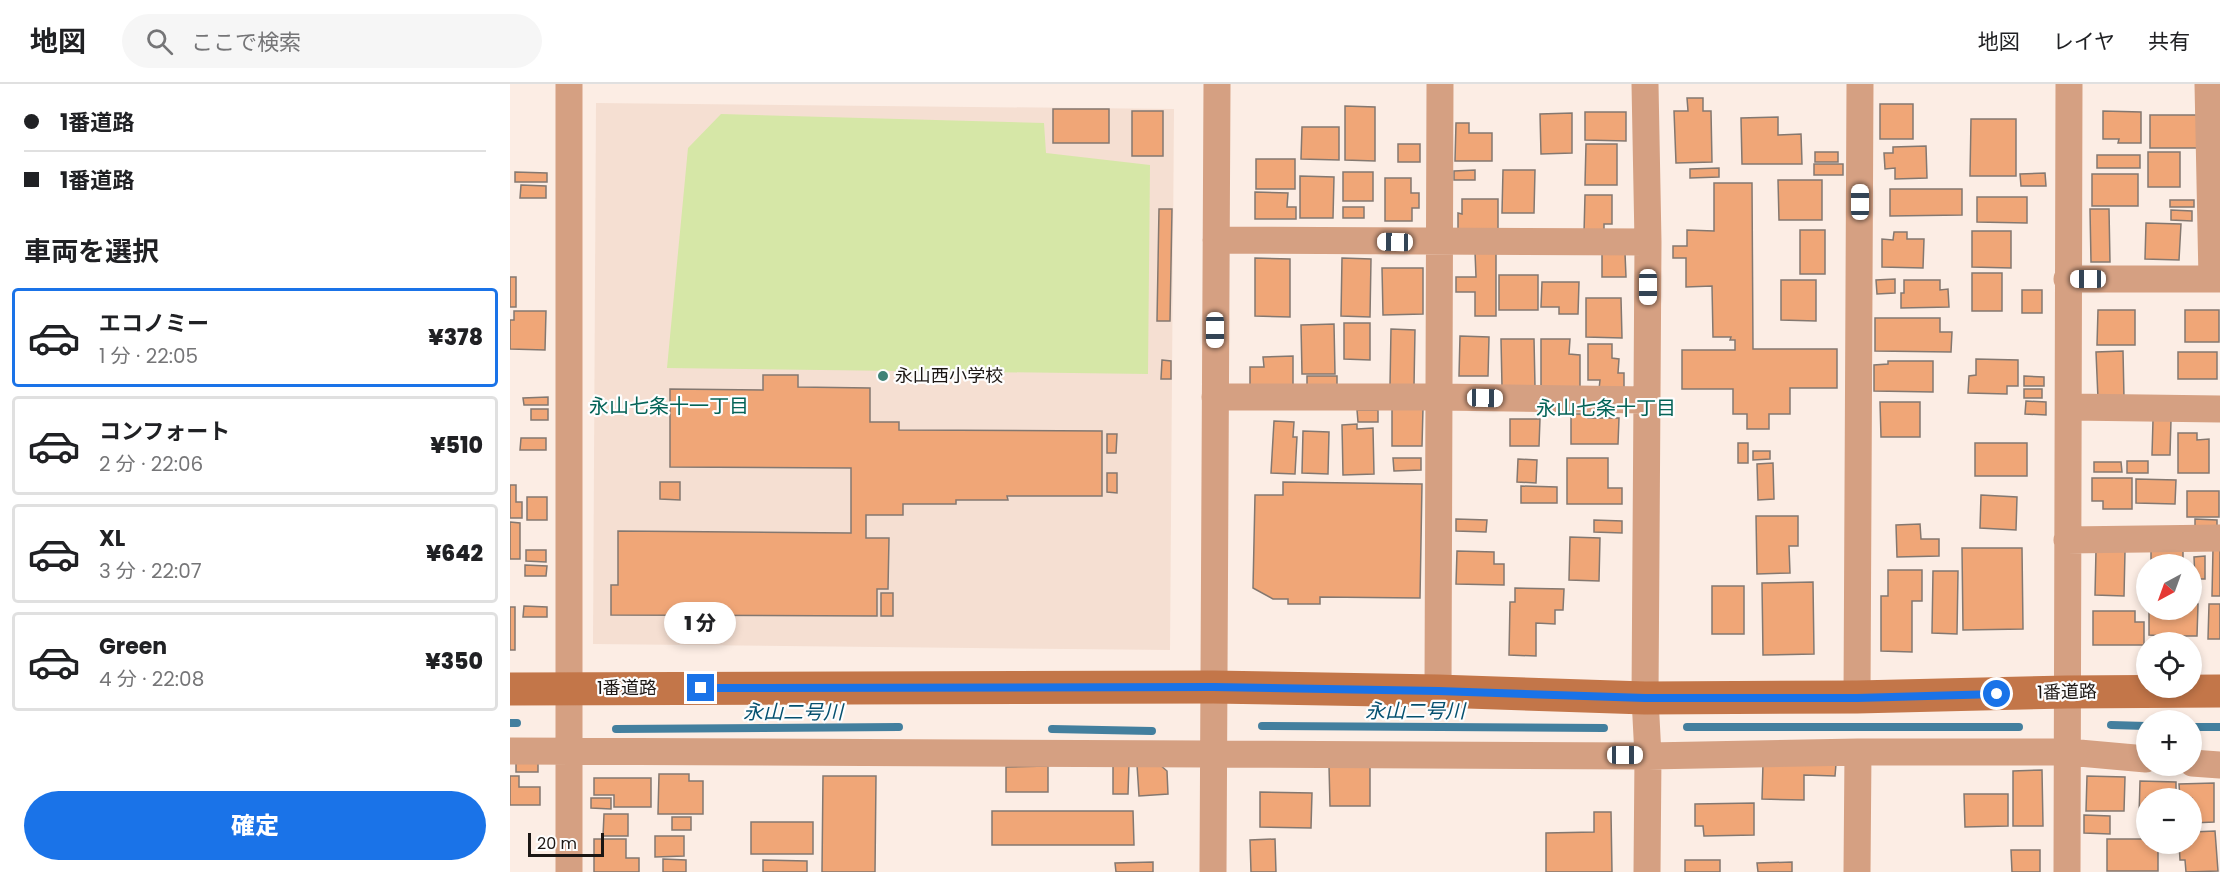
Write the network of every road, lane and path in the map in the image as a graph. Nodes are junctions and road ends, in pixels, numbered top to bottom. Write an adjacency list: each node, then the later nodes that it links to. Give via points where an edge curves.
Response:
1 (569, 84): 22 (street)
2 (1217, 84): 8 (street)
3 (1440, 84): 9 (street)
4 (1645, 84): 10 (street)
5 (1860, 84): 27 (street)
6 (2069, 84): 11 (street)
7 (2208, 84): 12 (street)
8 (1216, 240): 9 (street); 14 (street)
9 (1440, 242): 10 (street); 13 (street)
10 (1648, 242): 15 (street)
11 (2067, 279): 12 (street); 16 (street)
12 (2216, 279)
13 (1439, 397): 14 (street); 15 (street); 23 (street)
14 (1215, 398): 20 (street)
15 (1647, 400): 26 (street)
16 (2070, 407): 17 (street); 19 (street)
17 (2220, 409)
18 (2220, 538): 19 (street)
19 (2067, 540): 25 (street)
20 (1213, 687): 22 (street, 1番道路); 23 (street, 1番道路); 32 (street)
21 (510, 688): 22 (street, 1番道路)
22 (570, 688): 29 (street)
23 (1438, 691): 26 (street, 1番道路)
24 (2220, 691): 25 (street, 1番道路)
25 (2067, 692): 27 (street, 1番道路); 31 (street)
26 (1645, 698): 27 (street, 1番道路); 33 (street)
27 (1857, 698)
28 (510, 751): 29 (street)
29 (570, 751): 32 (street); 37 (street)
30 (1858, 752): 31 (street); 33 (street); 40 (street)
31 (2068, 752): 34 (street); 41 (street)
32 (1213, 753): 33 (street); 38 (street)
33 (1648, 756): 39 (street)
34 (2136, 758)
35 (2202, 764): 36 (street)
36 (2220, 765)
37 (569, 872)
38 (1213, 872)
39 (1647, 872)
40 (1857, 872)
41 (2067, 872)

